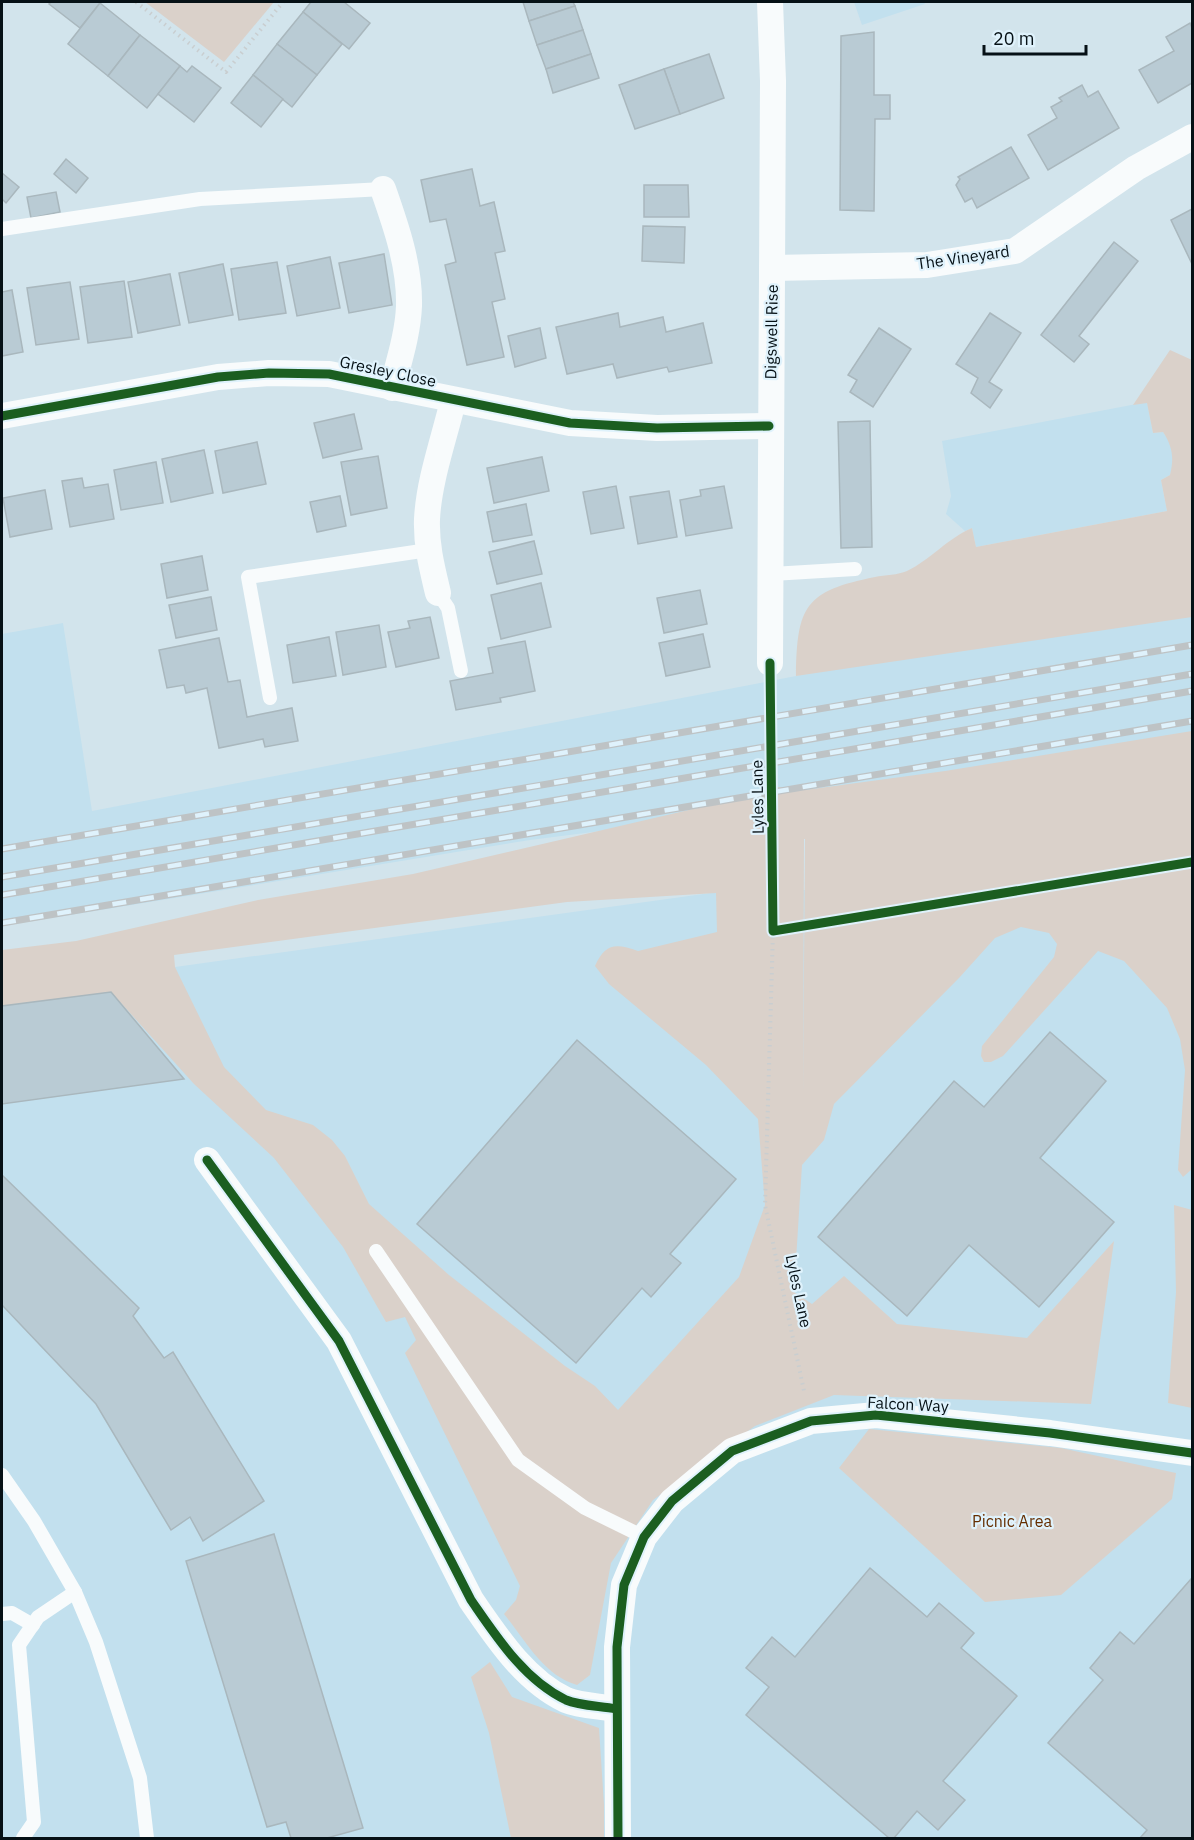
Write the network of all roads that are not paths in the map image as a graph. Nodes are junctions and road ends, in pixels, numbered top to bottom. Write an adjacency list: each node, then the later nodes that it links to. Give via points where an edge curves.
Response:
1 (770, 2): 5 (street, Digswell Rise)
2 (1192, 137): 5 (street, The Vineyard, via 1136,168 1015,251 927,265)
3 (382, 189): 4 (lane, via 200,199); 6 (street, via 397,228 409,306)
4 (2, 229)
5 (772, 268): 9 (street, Digswell Rise)
6 (392, 388): 7 (street, Gresley Close); 8 (street, Gresley Close, via 329,374 218,376)
7 (453, 400): 9 (street, Gresley Close, via 570,423 657,428); 10 (street, via 427,518)
8 (2, 416)
9 (769, 426): 12 (street, Digswell Rise)
10 (428, 550): 13 (street); 16 (lane, via 248,577)
11 (855, 569): 12 (lane)
12 (772, 574): 14 (street, Digswell Rise)
13 (438, 593): 15 (lane, via 448,608)
14 (770, 663)
15 (461, 671)
16 (270, 698)
17 (207, 1160): 25 (street, via 339,1341 471,1600 495,1635 531,1676 567,1700)
18 (376, 1251): 21 (lane, via 518,1460 585,1508)
19 (1192, 1453): 21 (street, Falcon Way, via 876,1415 811,1421 732,1451 672,1501)
20 (2, 1475): 22 (lane)
21 (644, 1537): 25 (street, Falcon Way, via 624,1586 617,1647)
22 (75, 1592): 24 (lane); 27 (lane, via 96,1642 140,1778)
23 (2, 1614): 24 (lane, via 12,1613)
24 (33, 1624): 26 (lane, via 19,1645 34,1822)
25 (616, 1709): 28 (street, Falcon Way)
26 (23, 1839)
27 (147, 1839)
28 (618, 1839)

